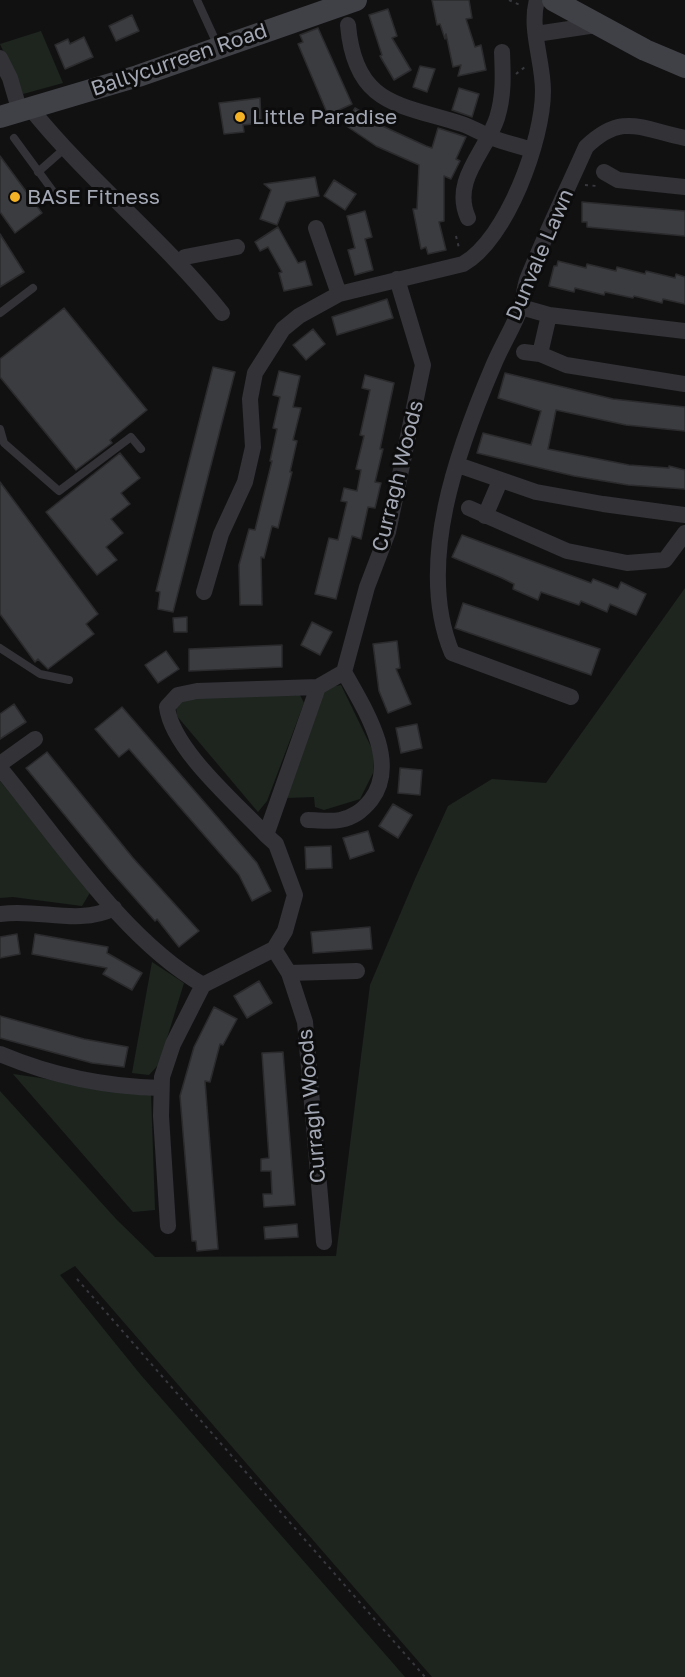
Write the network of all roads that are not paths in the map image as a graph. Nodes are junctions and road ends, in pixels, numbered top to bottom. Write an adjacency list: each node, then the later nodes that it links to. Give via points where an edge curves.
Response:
1 (197, 0): 8 (lane)
2 (356, 0): 8 (main road, Ballycurreen Road)
3 (537, 0): 7 (street)
4 (553, 0): 5 (main road)
5 (596, 24): 7 (street); 11 (main road)
6 (348, 25): 13 (street, via 356,57 372,89 404,109 467,125)
7 (536, 34): 17 (street, via 543,89)
8 (220, 48): 12 (main road, Ballycurreen Road)
9 (501, 52): 13 (street, via 503,81 497,118)
10 (0, 58): 12 (street, via 10,78)
11 (685, 67)
12 (17, 112): 16 (street)
13 (489, 136): 17 (street); 22 (street, via 469,170 461,196)
14 (14, 138): 18 (lane)
15 (685, 138): 29 (street, Dunvale Lawn, via 631,125 617,126 602,132 586,147 526,283)
16 (63, 150): 18 (lane); 25 (street)
17 (532, 150): 26 (street, via 494,235 471,260)
18 (38, 172): 21 (lane)
19 (604, 172): 20 (street, via 618,180)
20 (685, 187)
21 (58, 198)
22 (468, 218)
23 (316, 228): 28 (street)
24 (237, 247): 25 (street, via 185,256)
25 (180, 264): 31 (street)
26 (397, 279): 28 (street); 45 (street, Curragh Woods, via 423,364 388,532 367,587)
27 (33, 288): 30 (lane)
28 (339, 294): 43 (street, via 283,329 255,373 250,399 253,447 245,482 221,534)
29 (521, 307): 32 (street); 37 (street, Dunvale Lawn, via 468,425)
30 (0, 313)
31 (222, 313)
32 (549, 315): 33 (street); 34 (street, via 532,353 566,365)
33 (685, 331)
34 (685, 384)
35 (0, 429): 36 (lane, via 4,443 59,491 131,437)
36 (141, 449)
37 (458, 465): 38 (street); 48 (street, Dunvale Lawn, via 437,563 443,631 452,653)
38 (500, 481): 40 (street, via 536,492); 41 (street)
39 (469, 508): 41 (street)
40 (685, 515)
41 (485, 516): 42 (street, via 567,551 627,563 665,560)
42 (685, 533)
43 (204, 591)
44 (0, 648): 46 (lane, via 40,674)
45 (344, 672): 47 (street); 51 (street, via 384,761 379,790 359,813 340,820)
46 (69, 680)
47 (318, 687): 52 (street); 52 (street, via 197,691 178,695 167,706 169,720 187,749)
48 (572, 697)
49 (35, 739): 50 (street)
50 (0, 766): 53 (street)
51 (308, 820)
52 (266, 835): 55 (street, via 276,844 295,895 285,931)
53 (114, 908): 54 (street, via 83,918); 58 (street, via 176,969)
54 (0, 914)
55 (274, 949): 57 (street, Curragh Woods); 58 (street)
56 (357, 971): 57 (street)
57 (289, 973): 62 (street, Curragh Woods, via 306,1031)
58 (203, 985): 60 (street, via 173,1044)
59 (0, 1054): 60 (street, via 31,1067 91,1080)
60 (161, 1088): 61 (street)
61 (168, 1226)
62 (324, 1242)

